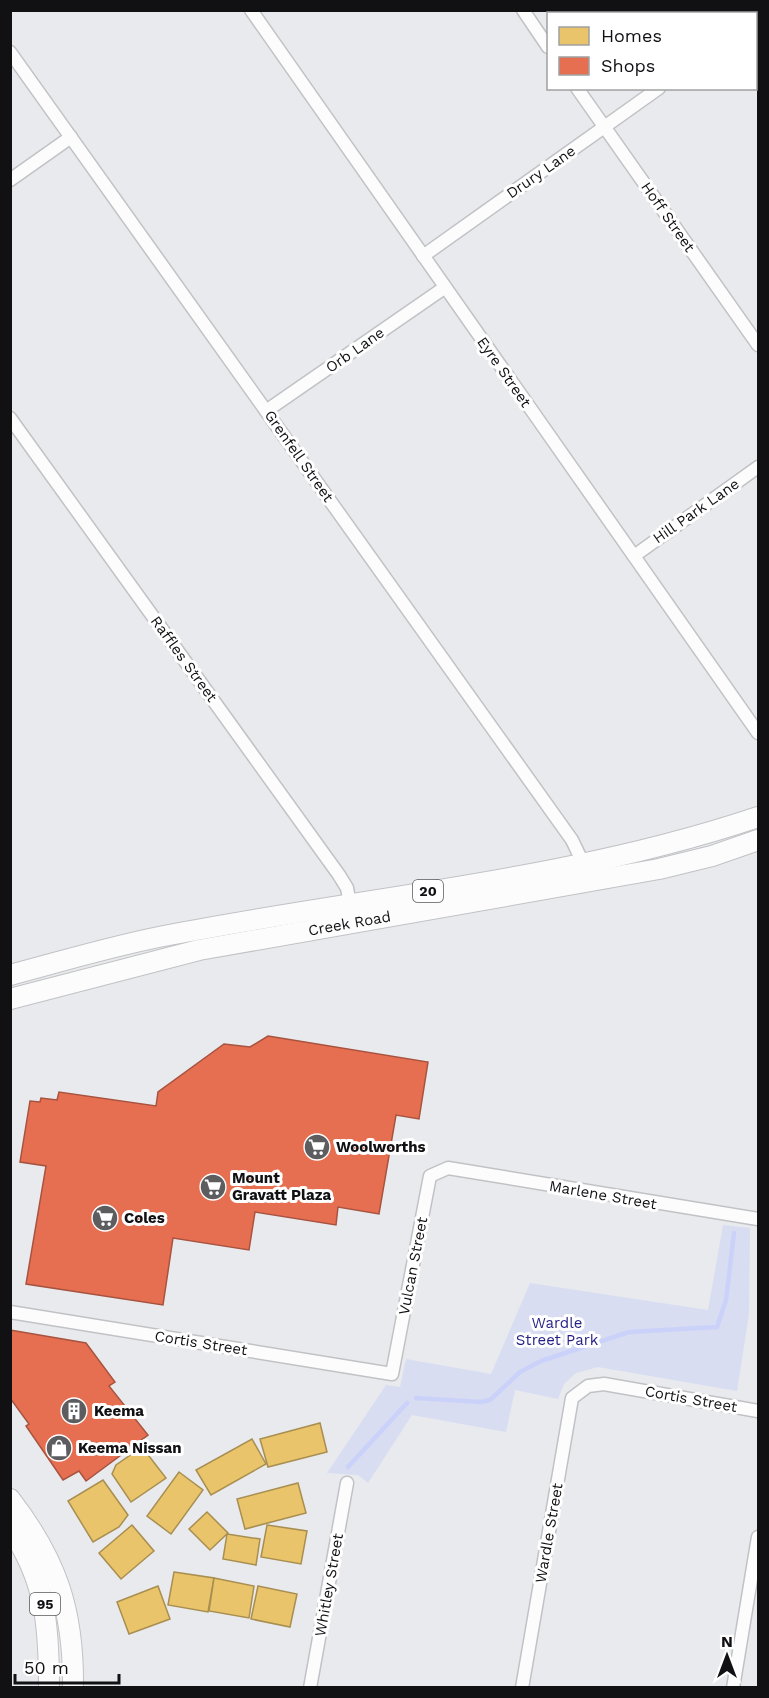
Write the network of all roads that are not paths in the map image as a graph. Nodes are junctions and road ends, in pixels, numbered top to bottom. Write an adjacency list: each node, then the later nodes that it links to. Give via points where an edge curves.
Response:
1 (250, 10): 10 (street, Eyre Street)
2 (523, 10): 3 (street)
3 (547, 44)
4 (10, 52): 8 (street, Grenfell Street)
5 (578, 90): 7 (street, Hoff Street)
6 (656, 90): 7 (street, Drury Lane)
7 (604, 127): 10 (street, Drury Lane); 12 (street, Hoff Street)
8 (71, 137): 9 (street); 13 (street, Grenfell Street)
9 (10, 180)
10 (423, 256): 11 (street, Eyre Street)
11 (444, 288): 13 (street, Orb Lane); 16 (street, Eyre Street)
12 (759, 345)
13 (266, 411): 20 (street, Grenfell Street, via 572,840)
14 (10, 418): 21 (street, Raffles Street, via 339,875)
15 (759, 467): 16 (street, Hill Park Lane)
16 (634, 556): 17 (street, Eyre Street)
17 (759, 733)
18 (759, 817): 20 (main road, Creek Road / 20, via 695,838)
19 (759, 840): 23 (main road, Creek Road / 20, via 659,869 199,950)
20 (583, 863): 21 (main road, Creek Road / 20)
21 (350, 904): 22 (main road, Creek Road / 20, via 167,935)
22 (10, 975)
23 (10, 999)
24 (448, 1168): 25 (street, Marlene Street); 27 (street, Vulcan Street, via 430,1176)
25 (759, 1219)
26 (10, 1312): 27 (street, Cortis Street)
27 (392, 1374)
28 (588, 1386): 29 (street, Cortis Street, via 604,1384); 37 (street, Wardle Street, via 572,1398)
29 (759, 1411)
30 (347, 1483): 36 (street, Whitley Street)
31 (10, 1499): 35 (main road, 95, via 42,1543 62,1588 72,1644)
32 (10, 1528): 34 (main road, 95, via 28,1558 45,1604)
33 (759, 1537): 38 (street)
34 (49, 1688)
35 (74, 1688)
36 (310, 1688)
37 (522, 1688)
38 (733, 1688)

